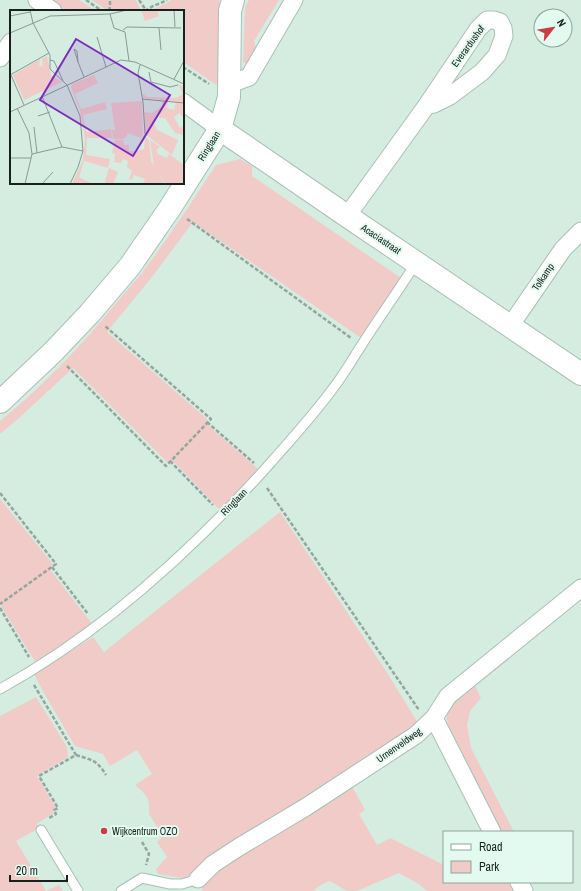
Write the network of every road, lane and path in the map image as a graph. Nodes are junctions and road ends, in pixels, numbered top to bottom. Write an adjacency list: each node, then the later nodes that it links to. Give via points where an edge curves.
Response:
1 (86, 0): 9 (path)
2 (110, 0): 10 (path)
3 (139, 0): 11 (path)
4 (167, 0): 12 (path)
5 (233, 0): 16 (street, Ringlaan, via 230,11)
6 (294, 0): 16 (street, via 248,77)
7 (36, 4): 8 (street)
8 (51, 10)
9 (101, 10)
10 (109, 10)
11 (145, 10)
12 (147, 10)
13 (10, 43): 14 (street)
14 (0, 58)
15 (184, 68): 16 (path, via 218,90)
16 (229, 90): 19 (street, Ringlaan)
17 (184, 103): 19 (street, Acaciastraat)
18 (427, 105): 18 (street, Everardushof, via 450,96 482,72 497,55 504,36 500,22 487,20 478,29); 21 (street, Everardushof)
19 (220, 128): 20 (street, Ringlaan); 21 (street, Acaciastraat)
20 (170, 208): 24 (street, Ringlaan, via 130,266); 26 (path)
21 (347, 216): 23 (street, Acaciastraat)
22 (581, 231): 25 (street, Tolkamp, via 563,249)
23 (416, 263): 25 (street, Acaciastraat); 26 (lane, Ringlaan)
24 (90, 313): 27 (street, Ringlaan); 30 (path, via 211,419)
25 (510, 326): 28 (street, Acaciastraat)
26 (362, 345): 32 (lane, Ringlaan, via 303,426)
27 (53, 352): 29 (street, Ringlaan); 31 (path, via 166,466)
28 (581, 374)
29 (0, 402)
30 (207, 422): 31 (path); 32 (path)
31 (170, 461): 34 (path)
32 (261, 473): 34 (lane, Ringlaan); 43 (path)
33 (0, 493): 35 (path, via 56,564)
34 (222, 515): 39 (lane, Ringlaan, via 187,549)
35 (52, 567): 37 (path); 39 (path)
36 (581, 588): 43 (street, Urnenveldweg, via 448,696)
37 (0, 604)
38 (0, 608): 40 (path)
39 (97, 626): 40 (lane, Ringlaan)
40 (36, 668): 41 (lane, Ringlaan)
41 (27, 674): 42 (lane, Ringlaan); 44 (path)
42 (0, 689)
43 (431, 720): 47 (street); 50 (street, Urnenveldweg, via 416,734 306,807 213,864)
44 (76, 755): 45 (path, via 94,760); 46 (path, via 39,776 58,808 54,810 56,814 38,824)
45 (106, 774)
46 (41, 830): 51 (lane)
47 (491, 831)
48 (142, 842): 49 (path, via 149,854)
49 (142, 878): 50 (lane, via 170,884 182,884); 52 (lane)
50 (198, 879)
51 (78, 891)
52 (121, 891)

